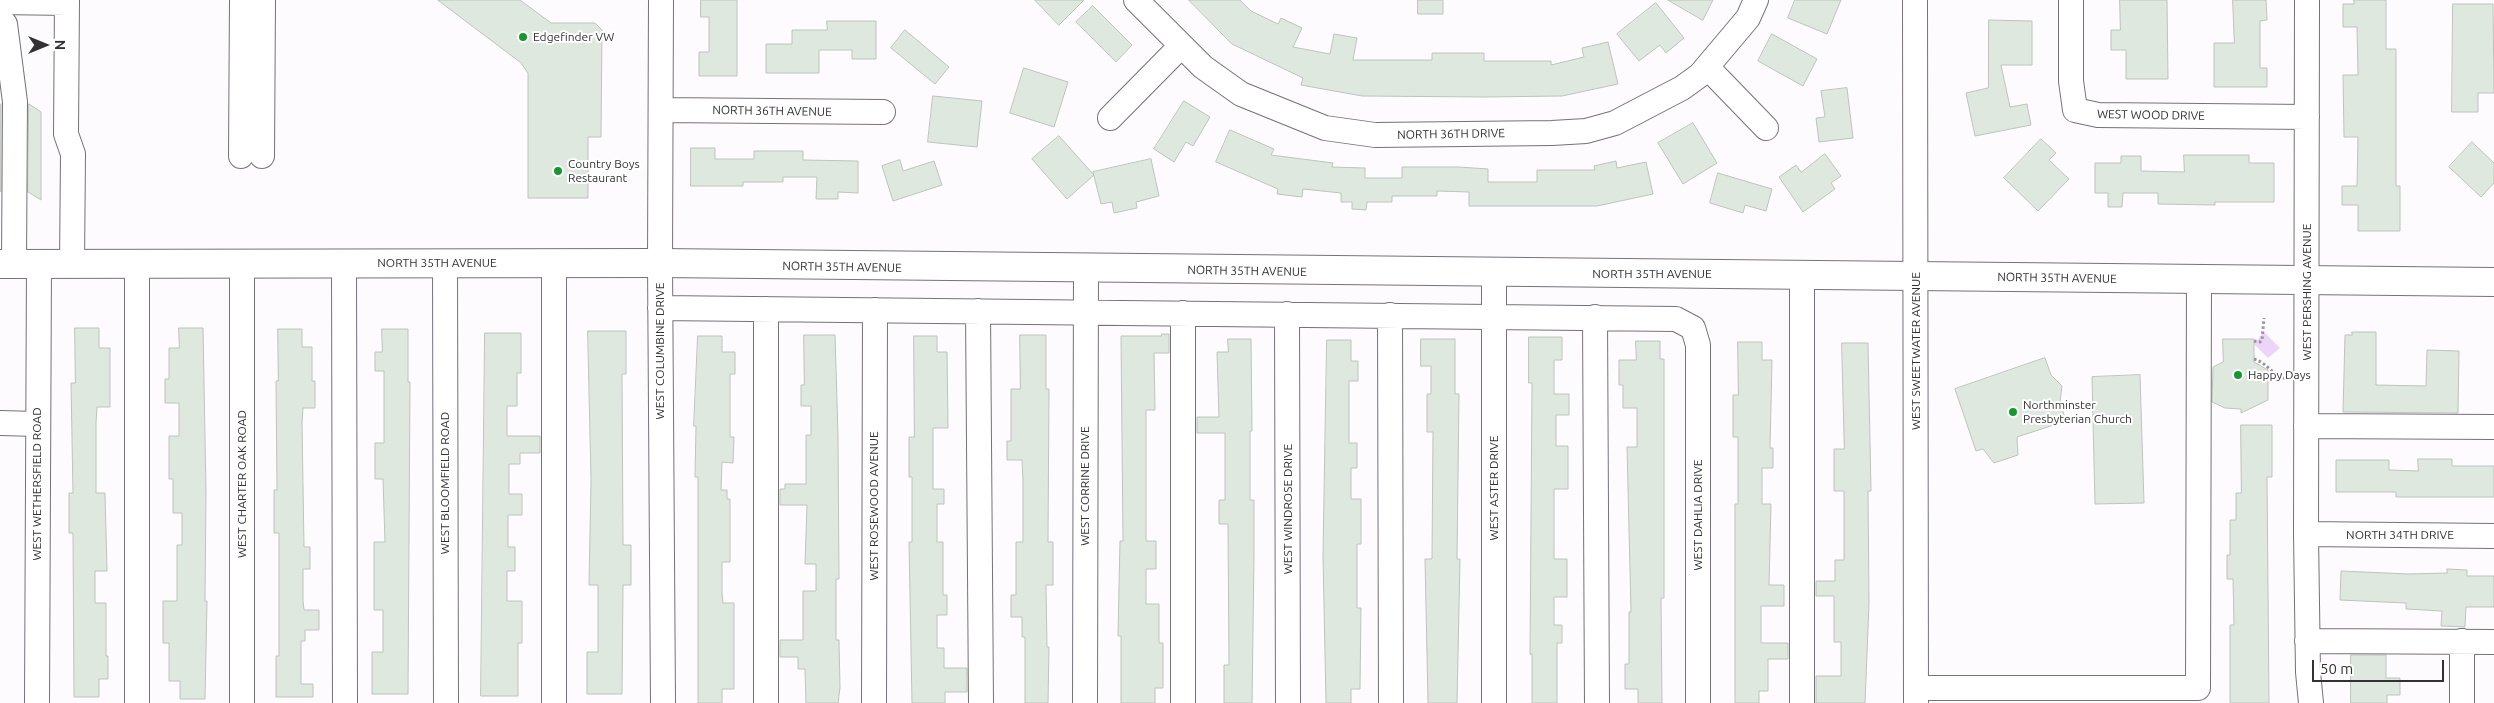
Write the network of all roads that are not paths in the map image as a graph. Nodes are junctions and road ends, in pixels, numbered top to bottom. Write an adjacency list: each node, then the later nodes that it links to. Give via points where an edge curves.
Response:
1 (242, 0): 2 (street, via 252,156)
2 (263, 0)
3 (662, 0): 15 (street, WEST COLUMBINE DRIVE)
4 (1136, 0): 12 (street, NORTH 36TH DRIVE)
5 (1756, 0): 14 (street, via 1748,18)
6 (1915, 0): 31 (street, WEST SWEETWATER AVENUE)
7 (2071, 0): 17 (street, WEST WOOD DRIVE, via 2071,81 2075,110 2098,115)
8 (2307, 0): 17 (street, WEST PERSHING AVENUE)
9 (0, 2): 10 (street)
10 (67, 2): 23 (street, via 66,134 74,154)
11 (0, 24): 13 (street, WEST WETHERSFIELD ROAD, via 5,24)
12 (1181, 46): 14 (street, NORTH 36TH DRIVE, via 1203,67 1241,94 1262,104 1326,128 1375,135 1586,131 1615,123 1682,88); 18 (street)
13 (4, 57): 22 (street, WEST WETHERSFIELD ROAD, via 15,102)
14 (1707, 67): 19 (street)
15 (661, 110): 16 (street, NORTH 36TH AVENUE); 27 (street, WEST COLUMBINE DRIVE)
16 (883, 112)
17 (2307, 117): 33 (street, WEST PERSHING AVENUE)
18 (1110, 118)
19 (1766, 128)
20 (445, 262): 21 (main road, NORTH 35TH AVENUE); 26 (main road, NORTH 35TH AVENUE); 59 (street, WEST BLOOMFIELD ROAD)
21 (554, 263): 27 (main road, NORTH 35TH AVENUE); 60 (street)
22 (18, 264): 23 (main road, NORTH 35TH AVENUE); 46 (street, WEST WETHERSFIELD ROAD)
23 (72, 264): 24 (main road, NORTH 35TH AVENUE)
24 (137, 264): 25 (main road, NORTH 35TH AVENUE); 56 (street)
25 (242, 264): 26 (main road, NORTH 35TH AVENUE); 57 (street, WEST CHARTER OAK ROAD)
26 (344, 264): 58 (street)
27 (660, 264): 28 (main road, NORTH 35TH AVENUE); 35 (street, WEST COLUMBINE DRIVE)
28 (1086, 269): 29 (main road, NORTH 35TH AVENUE); 39 (street, WEST CORRINE DRIVE)
29 (1494, 273): 30 (main road, NORTH 35TH AVENUE); 43 (street, WEST ASTER DRIVE)
30 (1802, 275): 31 (main road, NORTH 35TH AVENUE); 72 (street)
31 (1916, 277): 32 (main road, NORTH 35TH AVENUE); 54 (street, WEST SWEETWATER AVENUE)
32 (2199, 279): 33 (main road, NORTH 35TH AVENUE); 54 (street, via 2198,688)
33 (2307, 280): 34 (main road, NORTH 35TH AVENUE); 47 (street, WEST PERSHING AVENUE)
34 (2494, 282)
35 (660, 308): 36 (street); 61 (street, WEST COLUMBINE DRIVE)
36 (766, 309): 37 (street); 62 (street)
37 (875, 310): 38 (street); 63 (street, WEST ROSEWOOD AVENUE)
38 (978, 311): 39 (street); 64 (street)
39 (1084, 313): 40 (street); 65 (street, WEST CORRINE DRIVE)
40 (1183, 313): 41 (street); 66 (street)
41 (1287, 314): 42 (street); 67 (street, WEST WINDROSE DRIVE)
42 (1390, 315): 43 (street); 68 (street)
43 (1494, 316): 44 (street); 69 (street, WEST ASTER DRIVE)
44 (1595, 317): 70 (street); 71 (street, WEST DAHLIA DRIVE, via 1676,319 1694,328 1698,345)
45 (0, 423): 46 (street)
46 (37, 424): 55 (street, WEST WETHERSFIELD ROAD)
47 (2306, 426): 48 (street); 49 (street, WEST PERSHING AVENUE)
48 (2494, 427)
49 (2306, 534): 50 (street, NORTH 34TH DRIVE); 51 (street, WEST PERSHING AVENUE)
50 (2494, 536)
51 (2307, 641): 52 (street); 73 (street, WEST PERSHING AVENUE)
52 (2462, 641): 53 (street); 74 (street)
53 (2494, 642)
54 (1916, 695)
55 (36, 703)
56 (137, 703)
57 (242, 703)
58 (345, 703)
59 (446, 703)
60 (554, 703)
61 (663, 703)
62 (766, 703)
63 (874, 703)
64 (980, 703)
65 (1085, 703)
66 (1183, 703)
67 (1288, 703)
68 (1391, 703)
69 (1494, 703)
70 (1597, 703)
71 (1698, 703)
72 (1802, 703)
73 (2311, 703)
74 (2462, 703)

